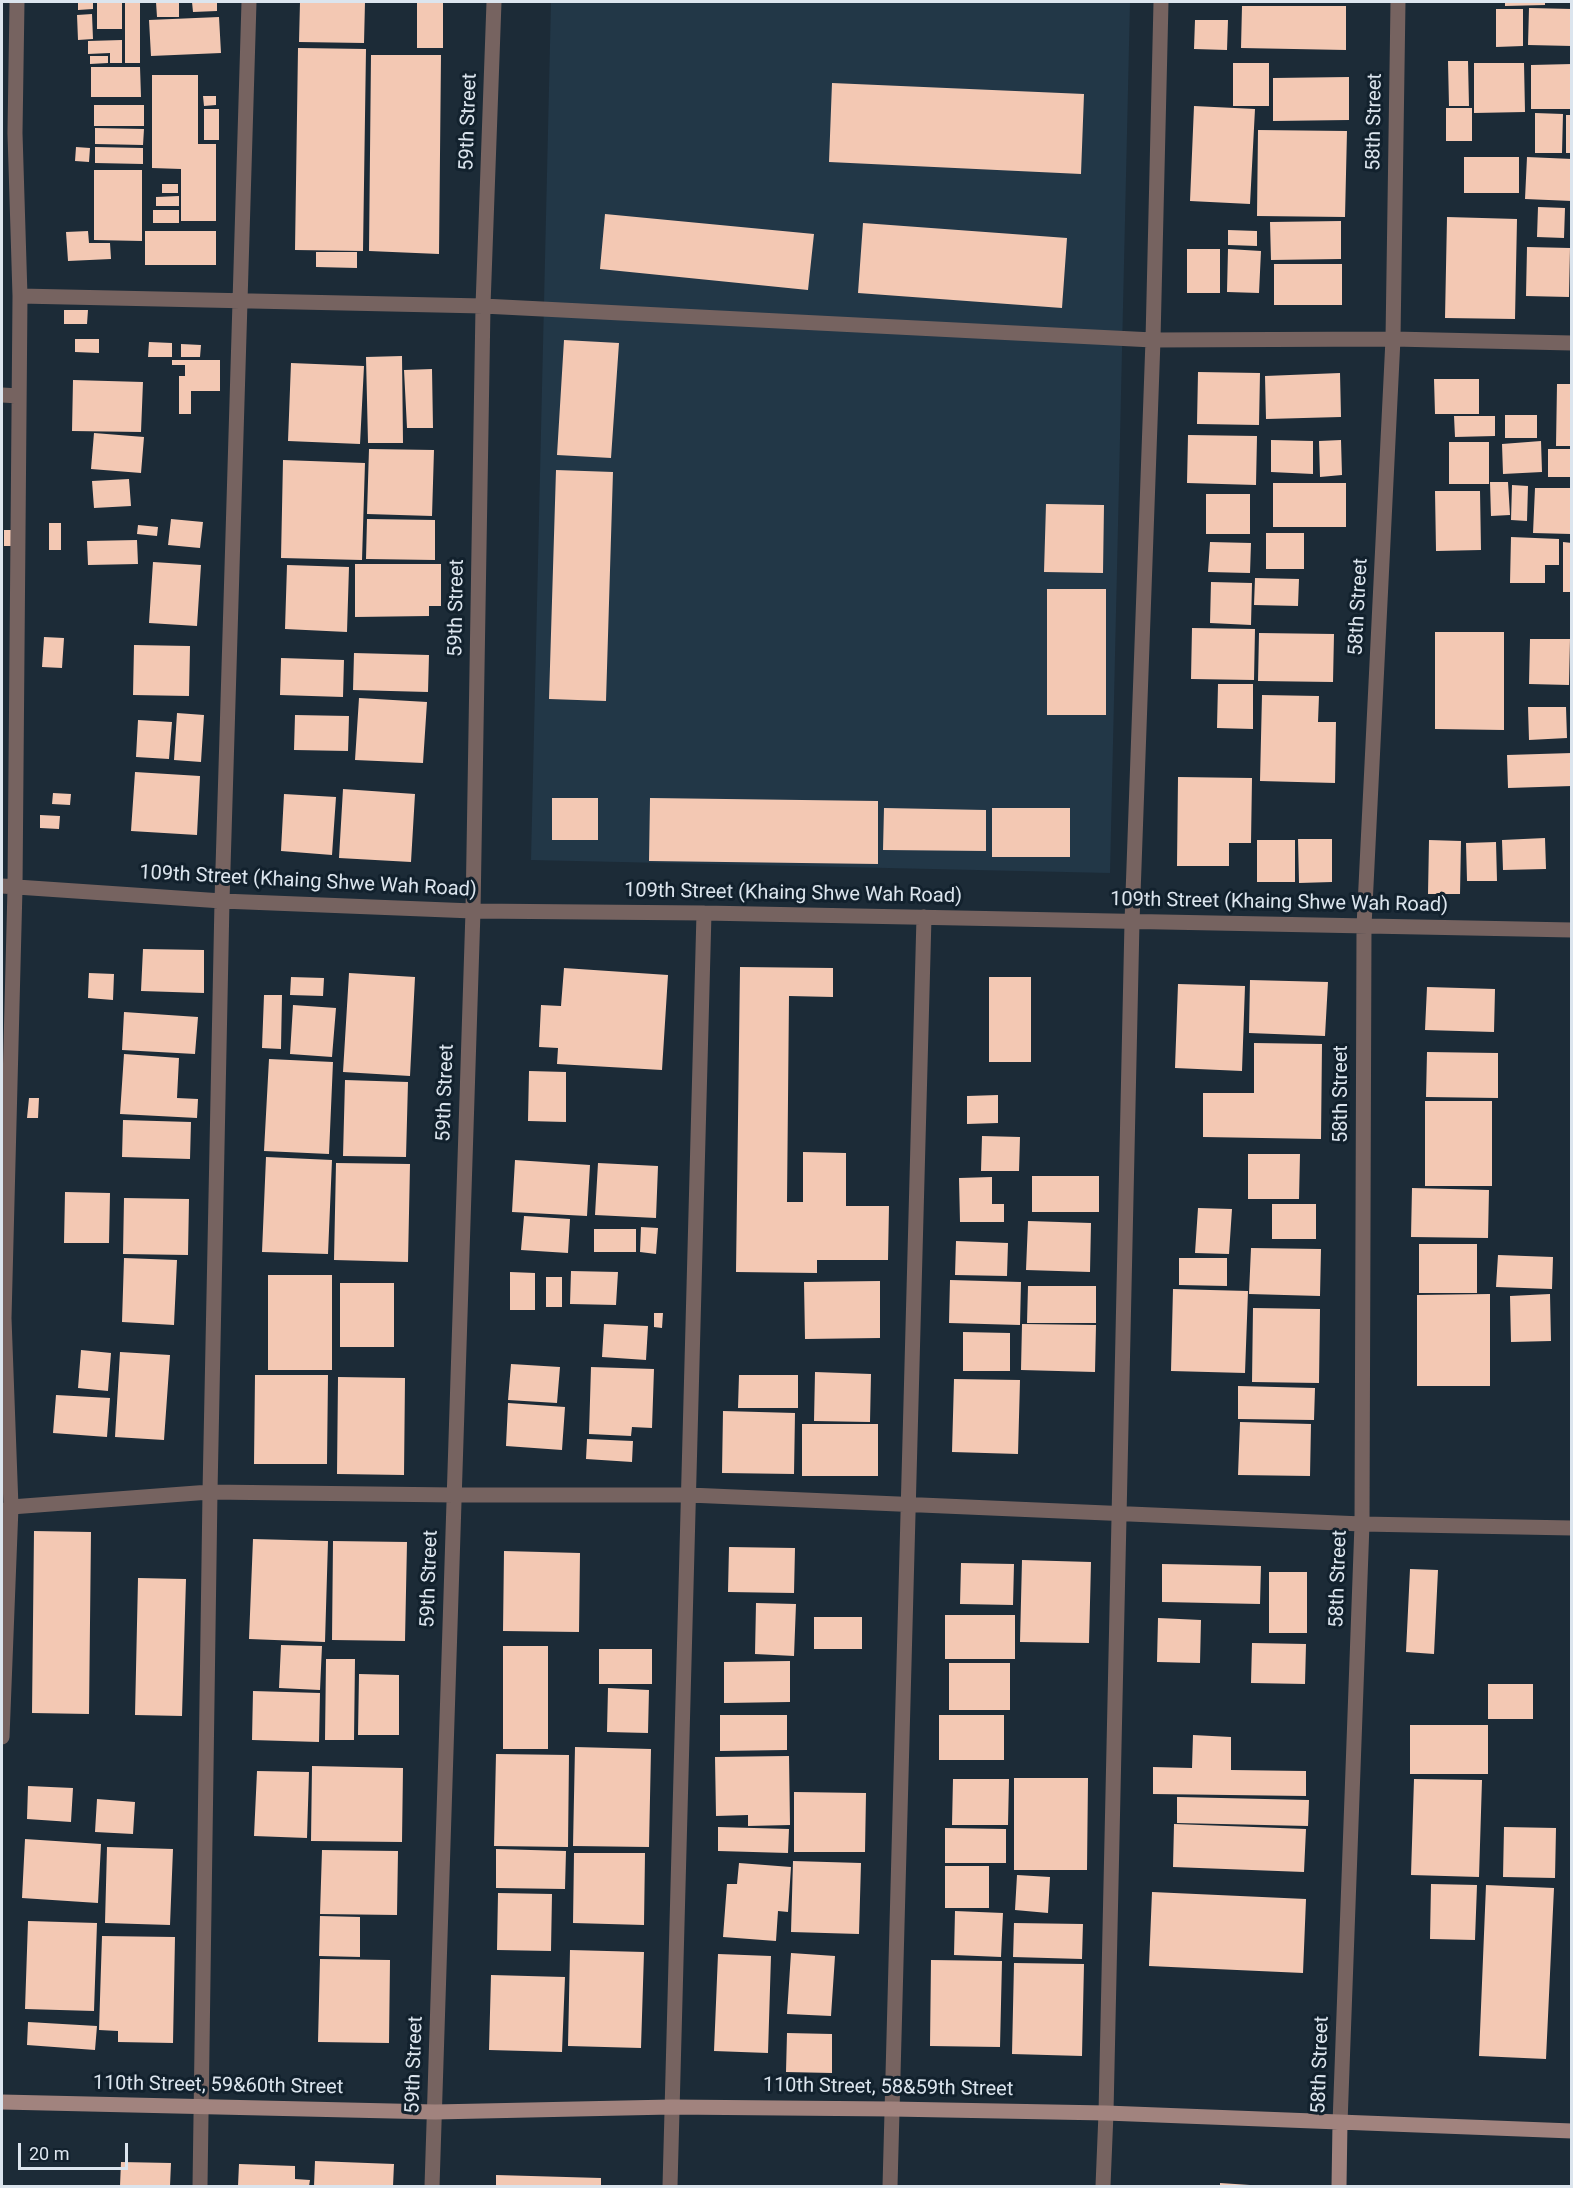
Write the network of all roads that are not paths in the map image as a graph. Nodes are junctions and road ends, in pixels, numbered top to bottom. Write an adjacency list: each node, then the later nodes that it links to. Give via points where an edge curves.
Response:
1 (17, 2): 6 (street, via 15,133)
2 (249, 2): 7 (street)
3 (494, 2): 8 (street, 59th Street)
4 (1161, 2): 10 (street)
5 (1398, 2): 9 (street, 58th Street)
6 (20, 296): 7 (street); 13 (street)
7 (239, 299): 8 (street); 15 (street)
8 (483, 306): 10 (street); 16 (street, 59th Street)
9 (1393, 339): 10 (street); 11 (street); 20 (street, 58th Street)
10 (1153, 340): 19 (street)
11 (1572, 343)
12 (2, 395): 13 (street)
13 (19, 396): 14 (street)
14 (8, 887): 15 (street, 109th Street (Khaing Shwe Wah Road)); 22 (street)
15 (222, 901): 16 (street, 109th Street (Khaing Shwe Wah Road)); 23 (street)
16 (473, 911): 17 (street, 109th Street (Khaing Shwe Wah Road)); 24 (street, 59th Street)
17 (704, 913): 18 (street, 109th Street (Khaing Shwe Wah Road)); 25 (street)
18 (924, 917): 19 (street, 109th Street (Khaing Shwe Wah Road)); 26 (street)
19 (1132, 922): 20 (street, 109th Street (Khaing Shwe Wah Road)); 28 (street)
20 (1364, 926): 21 (street, 109th Street (Khaing Shwe Wah Road)); 29 (street, 58th Street)
21 (1572, 930)
22 (5, 1156): 27 (street)
23 (210, 1492): 24 (street); 27 (street); 33 (street)
24 (454, 1495): 25 (street); 36 (street, 59th Street)
25 (689, 1495): 26 (street); 34 (street)
26 (907, 1505): 28 (street); 35 (street)
27 (6, 1510): 31 (street)
28 (1120, 1512): 29 (street); 37 (street)
29 (1362, 1524): 30 (street); 38 (street, 58th Street)
30 (1572, 1528)
31 (2, 1737)
32 (2, 2102): 33 (main road, 110th Street, 59&60th Street)
33 (202, 2107): 36 (main road, 110th Street, 59&60th Street); 40 (street)
34 (672, 2107): 35 (main road, 110th Street, 58&59th Street); 36 (main road, 110th Street, 58&59th Street); 42 (street)
35 (892, 2109): 37 (main road, 110th Street, 58&59th Street); 43 (street)
36 (435, 2112): 41 (street, 59th Street)
37 (1106, 2113): 38 (main road, 110th Street, 58&59th Street); 44 (street)
38 (1340, 2123): 39 (main road, 110th Street, 58&59th Street); 45 (main road, 58th Street)
39 (1572, 2131)
40 (200, 2187)
41 (432, 2187)
42 (670, 2187)
43 (890, 2187)
44 (1102, 2187)
45 (1339, 2187)

